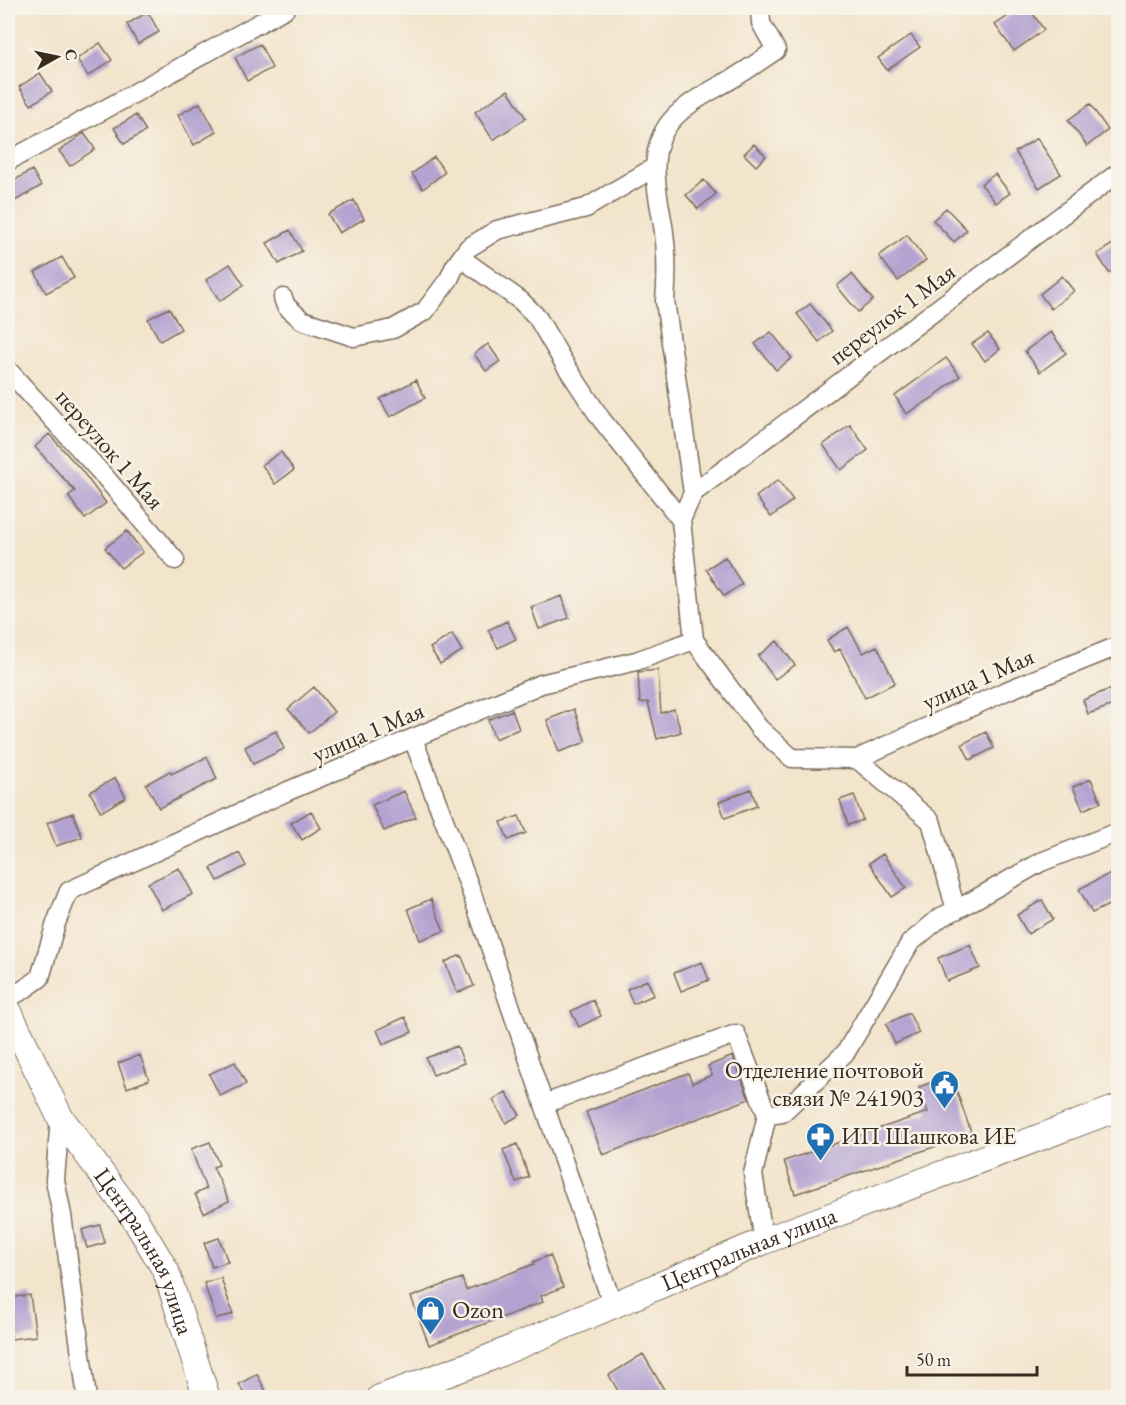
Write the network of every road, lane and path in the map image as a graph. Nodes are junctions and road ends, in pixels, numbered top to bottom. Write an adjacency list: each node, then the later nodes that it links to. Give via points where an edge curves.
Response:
1 (286, 8): 3 (street)
2 (760, 8): 4 (street, via 761,23 776,50 678,113 656,147)
3 (8, 161)
4 (655, 167): 6 (street, via 586,208 497,230 468,248); 9 (street, via 666,255 665,301)
5 (1119, 173): 9 (street, переулок 1 Мая)
6 (460, 258): 7 (street, via 425,311 393,329 354,337 302,320 286,306); 10 (street, via 537,317 601,419)
7 (284, 298)
8 (8, 370): 11 (street, переулок 1 Мая)
9 (693, 493): 10 (street)
10 (681, 520): 12 (street)
11 (175, 560)
12 (694, 640): 14 (street, улица 1 Мая, via 636,661 542,684); 15 (street, via 759,728 792,758)
13 (1119, 646): 15 (street, улица 1 Мая, via 1006,691)
14 (413, 739): 18 (street, улица 1 Мая, via 69,891 40,978); 20 (street, via 470,888)
15 (857, 759): 17 (street, via 931,821)
16 (1119, 832): 17 (street, via 1041,862)
17 (956, 910): 22 (street, via 940,917 910,943 846,1052 782,1113)
18 (8, 998)
19 (8, 1010): 23 (street, Центральная улица)
20 (544, 1104): 22 (street, via 736,1034); 25 (street)
21 (1119, 1108): 24 (street, Центральная улица)
22 (767, 1115): 24 (street, via 753,1174)
23 (60, 1118): 26 (street, via 55,1180); 27 (street, Центральная улица, via 135,1218 166,1271)
24 (764, 1241): 25 (street, Центральная улица)
25 (613, 1306): 28 (street, Центральная улица)
26 (87, 1398)
27 (207, 1398)
28 (380, 1398)

